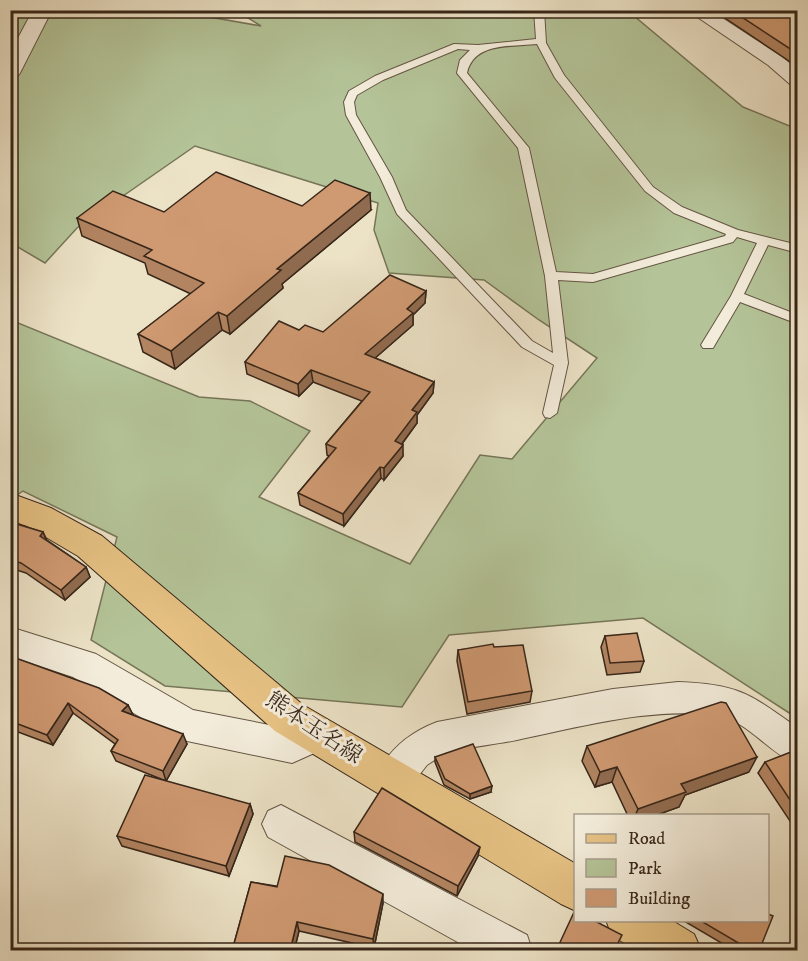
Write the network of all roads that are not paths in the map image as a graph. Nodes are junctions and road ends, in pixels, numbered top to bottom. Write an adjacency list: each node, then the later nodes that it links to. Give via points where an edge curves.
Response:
1 (43, 10): 6 (street)
2 (539, 10): 4 (lane)
3 (696, 10): 7 (street, via 775,61)
4 (541, 41): 5 (lane); 8 (lane, via 559,76 649,189 678,210)
5 (478, 48): 11 (lane, via 465,60 462,73 523,148); 15 (lane, via 458,46 380,78 352,93 351,115 401,211 527,344)
6 (10, 73)
7 (798, 81)
8 (734, 233): 9 (lane); 11 (lane, via 729,239 593,278)
9 (764, 241): 10 (lane); 12 (lane)
10 (798, 249)
11 (551, 276): 15 (lane)
12 (737, 296): 13 (lane); 14 (lane)
13 (798, 320)
14 (708, 345)
15 (561, 363): 16 (lane)
16 (550, 413)
17 (10, 506): 19 (main road, 熊本玉名線, via 39,517 90,546 290,718)
18 (10, 641): 19 (street, via 84,665 187,725 292,746)
19 (317, 734): 21 (main road, 熊本玉名線)
20 (797, 752): 21 (street, via 753,713 728,702 658,700 432,740 408,758)
21 (393, 780): 23 (main road, 熊本玉名線)
22 (281, 824): 24 (street)
23 (574, 888)
24 (512, 951)

